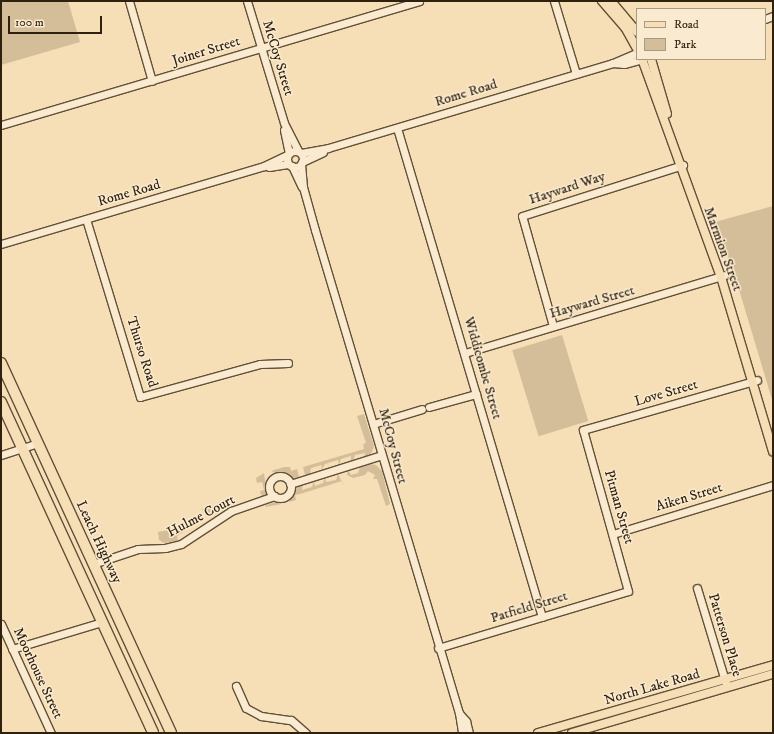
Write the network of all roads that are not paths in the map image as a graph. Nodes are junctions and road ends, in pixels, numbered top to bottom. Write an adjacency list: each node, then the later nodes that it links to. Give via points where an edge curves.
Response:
1 (129, 1): 16 (street)
2 (247, 1): 9 (street, McCoy Street)
3 (419, 1): 9 (street, Joiner Street)
4 (554, 1): 15 (street)
5 (602, 1): 8 (main road, via 625,27)
6 (611, 1): 7 (main road)
7 (636, 31)
8 (636, 47)
9 (260, 48): 16 (street, Joiner Street); 17 (street, McCoy Street)
10 (636, 53): 14 (street, Rome Road)
11 (638, 60): 14 (street, Rome Road, via 624,64)
12 (642, 60): 26 (main road, Marmion Street)
13 (651, 60): 26 (main road, Marmion Street)
14 (613, 63): 15 (street, Rome Road)
15 (576, 74): 19 (street, Rome Road)
16 (152, 81): 18 (street, Joiner Street)
17 (284, 123): 21 (street, McCoy Street); 22 (street, McCoy Street)
18 (1, 125)
19 (397, 128): 20 (street, Rome Road); 32 (street, Widdicombe Street)
20 (328, 148): 21 (street, Rome Road); 23 (street, Rome Road)
21 (299, 152): 22 (street, Rome Road); 23 (street, McCoy Street)
22 (288, 154): 24 (street, McCoy Street); 25 (street, Rome Road)
23 (302, 163): 24 (street, Rome Road); 27 (street, McCoy Street)
24 (290, 165): 25 (street, Rome Road); 27 (street, McCoy Street)
25 (264, 166): 28 (street, Rome Road)
26 (681, 166): 30 (main road, Marmion Street); 31 (street, Hayward Way, via 522,216)
27 (303, 187): 38 (street, McCoy Street)
28 (86, 219): 29 (street, Rome Road); 34 (street, Thurso Road, via 140,397 260,364)
29 (1, 244)
30 (723, 276): 31 (street, Hayward Street); 35 (main road, Marmion Street)
31 (553, 326): 32 (street, Hayward Street)
32 (465, 353): 36 (street, Widdicombe Street)
33 (1, 363): 41 (highway, Leach Highway)
34 (288, 363)
35 (754, 381): 39 (street, Love Street); 40 (main road, Marmion Street); 43 (main road, Marmion Street)
36 (476, 394): 38 (street); 53 (street, Widdicombe Street)
37 (1, 402): 42 (highway)
38 (374, 424): 45 (street, McCoy Street)
39 (583, 430): 49 (street, Pitman Street)
40 (773, 435)
41 (37, 443): 42 (street); 50 (highway, Leach Highway)
42 (22, 449): 44 (street); 54 (highway)
43 (773, 451)
44 (1, 455)
45 (382, 456): 46 (street); 56 (street, McCoy Street)
46 (290, 484): 48 (street, via 287,496); 48 (street, via 284,476 275,477 269,484)
47 (773, 485): 49 (street, Aiken Street)
48 (274, 496): 50 (street, Hulme Court, via 231,512 181,544 165,548 138,549)
49 (613, 534): 52 (street, Pitman Street)
50 (93, 564): 59 (highway, Leach Highway)
51 (698, 588): 62 (street, Patterson Place)
52 (628, 591): 53 (street, Patfield Street)
53 (542, 617): 56 (street, Patfield Street)
54 (102, 622): 57 (street); 61 (highway)
55 (1, 624): 57 (street, Moorhouse Street)
56 (438, 648): 65 (street, McCoy Street)
57 (12, 649): 66 (street, Moorhouse Street)
58 (773, 665): 62 (main road, North Lake Road)
59 (141, 670): 61 (highway); 68 (highway, Leach Highway)
60 (773, 674): 64 (main road, North Lake Road)
61 (127, 676): 67 (highway)
62 (725, 679): 64 (street, Patterson Place); 72 (main road, North Lake Road)
63 (236, 686): 69 (street, via 246,708 261,716 291,720)
64 (727, 688): 73 (main road, North Lake Road)
65 (459, 713): 70 (street, McCoy Street); 71 (street, McCoy Street, via 466,721)
66 (51, 733)
67 (153, 733)
68 (171, 733)
69 (306, 733)
70 (462, 733)
71 (469, 733)
72 (538, 733)
73 (572, 733)

